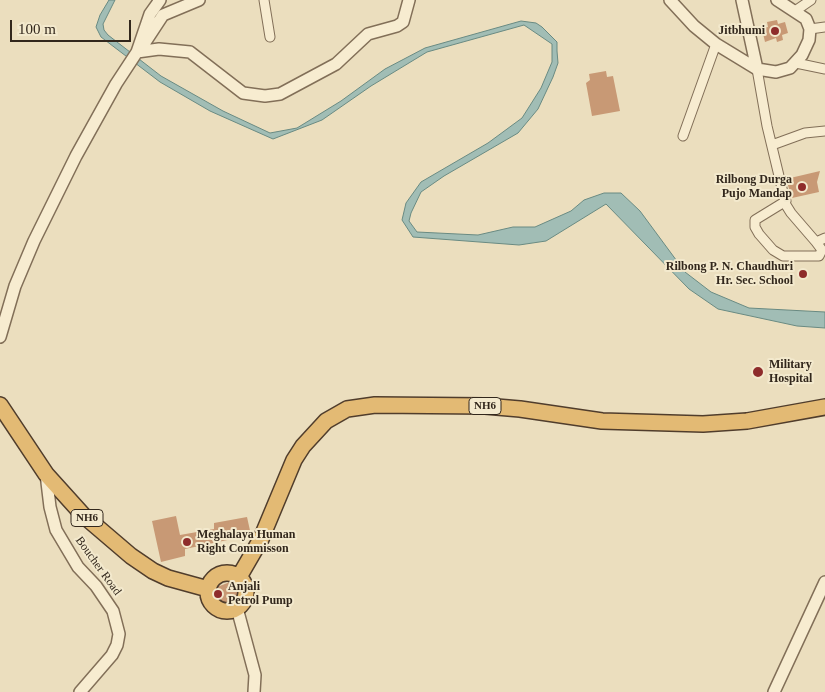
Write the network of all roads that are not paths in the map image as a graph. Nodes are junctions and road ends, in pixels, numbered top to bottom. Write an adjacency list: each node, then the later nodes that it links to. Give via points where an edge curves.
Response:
1 (200, 0): 14 (street, via 163,15 146,44)
2 (264, 0): 12 (street)
3 (409, 0): 14 (street, via 403,22 368,34 336,64 280,94 243,94 190,52 159,49)
4 (670, 0): 13 (street)
5 (742, 0): 16 (street)
6 (777, 0): 9 (street)
7 (811, 0): 9 (street)
8 (157, 2): 14 (street)
9 (795, 11): 11 (street, via 806,19)
10 (825, 26): 11 (street)
11 (810, 29): 15 (street, via 807,46)
12 (270, 37)
13 (716, 44): 16 (street); 19 (street)
14 (136, 52): 23 (street, via 76,156 34,241)
15 (796, 63): 16 (street, via 776,72); 17 (street)
16 (757, 69): 20 (street)
17 (825, 69)
18 (825, 131): 20 (street, via 805,133)
19 (683, 136)
20 (772, 145): 21 (street)
21 (786, 201): 22 (street, via 791,213); 22 (street, via 754,220 759,234 773,250 783,256 819,256)
22 (821, 240)
23 (1, 331)
24 (0, 405): 26 (highway, NH6)
25 (825, 407): 27 (highway, NH6, via 746,421 703,424 602,421 493,406 375,405 347,409 326,421 303,446 294,460 261,540)
26 (46, 474): 29 (highway, NH6, via 83,515 138,561 168,578); 31 (street, Boucher Road, via 56,530 78,567 113,611 119,634 112,655)
27 (239, 577): 29 (highway, via 228,573 217,576); 30 (highway, via 246,593)
28 (825, 582): 33 (street)
29 (208, 589): 30 (highway, via 209,600 216,608 226,612)
30 (237, 608): 32 (street, via 256,675)
31 (80, 692)
32 (254, 692)
33 (774, 692)

